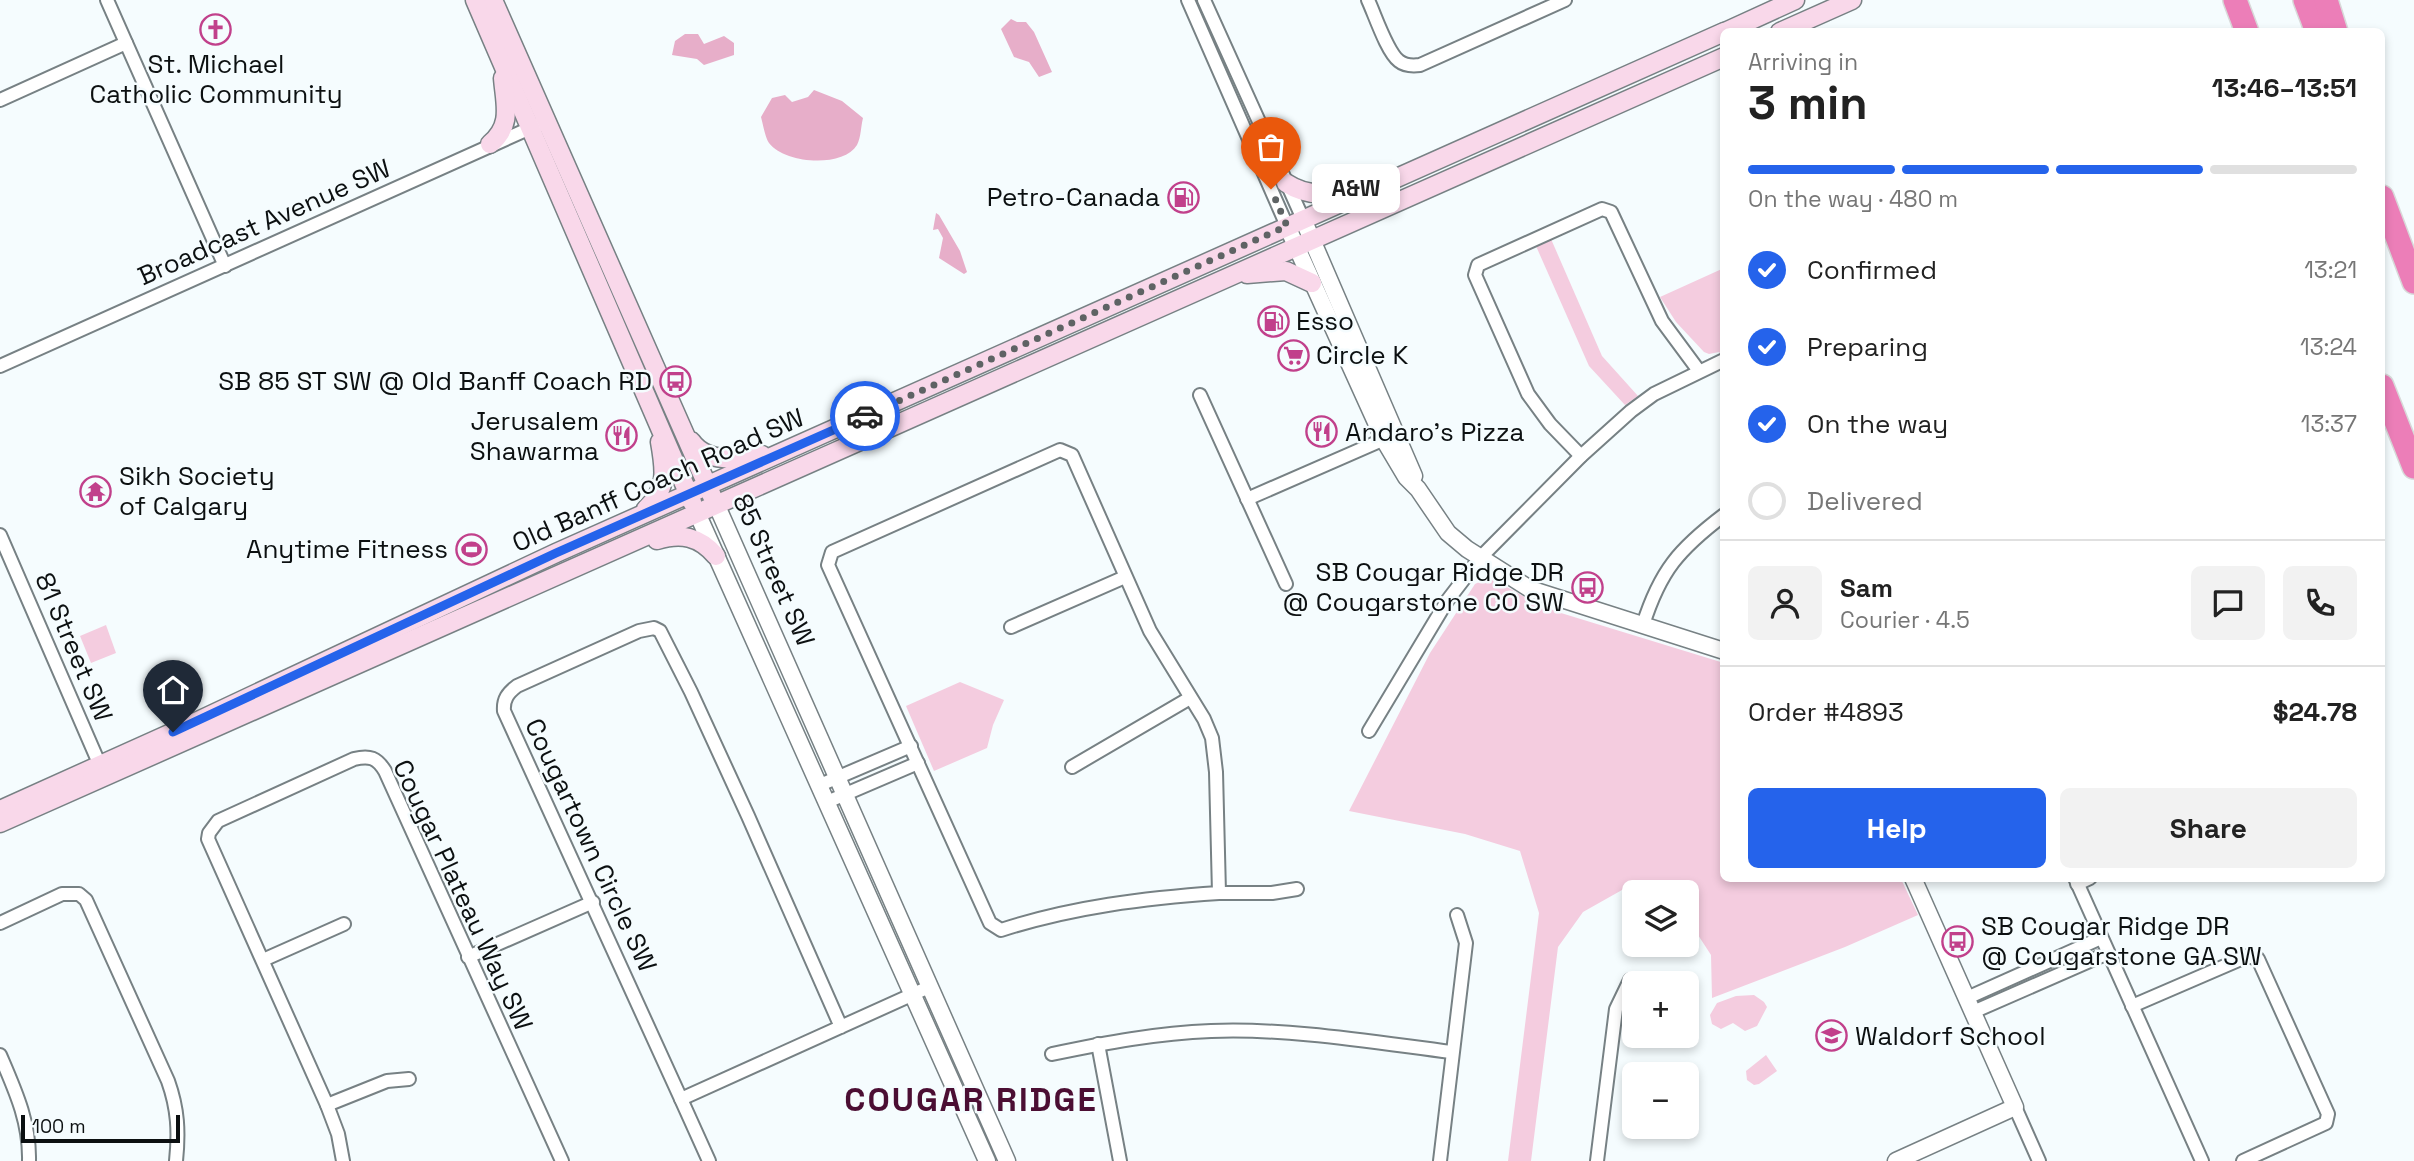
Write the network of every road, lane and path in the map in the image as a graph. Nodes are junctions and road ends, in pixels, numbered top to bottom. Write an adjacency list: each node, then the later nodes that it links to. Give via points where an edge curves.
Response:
1 (107, 0): 19 (street)
2 (475, 0): 21 (main road, 85 Street SW)
3 (493, 0): 25 (main road, 85 Street SW)
4 (1188, 0): 13 (street)
5 (1204, 0): 12 (street)
6 (1368, 0): 7 (street, via 1393,55 1412,66)
7 (1566, 0)
8 (1795, 0): 14 (main road, Old Banff Coach Road SW)
9 (1852, 0): 15 (main road)
10 (2305, 0): 16 (highway)
11 (2326, 0): 17 (highway)
12 (1213, 21): 13 (street); 23 (street)
13 (1200, 27): 24 (street)
14 (1733, 28)
15 (1789, 28)
16 (2316, 28)
17 (2335, 28)
18 (1720, 34): 27 (main road, Old Banff Coach Road SW)
19 (126, 43): 22 (street); 32 (street)
20 (1720, 59): 31 (main road, Old Banff Coach Road SW)
21 (501, 60): 25 (main road, 85 Street SW); 26 (main road, via 507,116 500,136)
22 (0, 100)
23 (1256, 116): 24 (street); 28 (street)
24 (1241, 122): 30 (street)
25 (538, 124): 26 (street, Broadcast Avenue SW); 42 (main road, 85 Street SW); 43 (main road, 85 Street SW)
26 (490, 144): 32 (street, Broadcast Avenue SW)
27 (1389, 181): 28 (main road, via 1315,194); 30 (main road, Old Banff Coach Road SW)
28 (1286, 183): 30 (street)
29 (2385, 205): 34 (highway)
30 (1295, 223): 31 (street); 45 (main road, Old Banff Coach Road SW)
31 (1303, 242): 33 (main road, Old Banff Coach Road SW); 35 (street); 37 (street)
32 (225, 266): 38 (street, Broadcast Avenue SW)
33 (1226, 276): 35 (main road, via 1286,271); 51 (main road, Old Banff Coach Road SW)
34 (2414, 282)
35 (1312, 283): 37 (street)
36 (1720, 362): 39 (street)
37 (1358, 364): 44 (street)
38 (0, 366)
39 (1699, 371): 46 (street, via 1647,400); 46 (street, via 1662,321 1611,212 1602,209 1478,265 1475,275 1528,394)
40 (2385, 394): 47 (highway)
41 (1199, 395): 50 (street)
42 (656, 418): 49 (main road, 85 Street SW); 53 (main road, via 663,486)
43 (685, 433): 45 (main road, via 702,452 723,458); 48 (main road, 85 Street SW)
44 (1390, 437): 50 (street); 58 (street, via 1406,477 1448,533)
45 (799, 446): 48 (main road, Old Banff Coach Road SW)
46 (1581, 456): 58 (street)
47 (2414, 467)
48 (708, 486): 49 (main road, Old Banff Coach Road SW); 51 (main road, 85 Street SW)
49 (689, 494): 52 (main road, 85 Street SW); 53 (main road, Old Banff Coach Road SW)
50 (1247, 499): 60 (street)
51 (717, 506): 52 (main road, Old Banff Coach Road SW); 70 (street, 85 Street SW)
52 (698, 515): 56 (main road, Old Banff Coach Road SW); 57 (street, 85 Street SW)
53 (635, 518): 69 (main road, Old Banff Coach Road SW)
54 (1720, 518): 61 (street, via 1661,578)
55 (0, 535): 69 (street, 81 Street SW)
56 (606, 553): 57 (main road, via 686,536 699,540); 69 (main road, Old Banff Coach Road SW)
57 (716, 556): 71 (street, 85 Street SW)
58 (1480, 558): 61 (street, via 1530,589); 65 (street, via 1447,601)
59 (1125, 577): 62 (street); 64 (street, via 1158,646); 66 (street, via 1072,455 1060,450 832,552 828,565)
60 (1286, 584)
61 (1643, 625): 63 (street)
62 (1011, 627)
63 (1720, 650)
64 (1190, 698): 68 (street); 79 (street, via 1212,738)
65 (1369, 731)
66 (911, 746): 67 (street); 70 (street)
67 (918, 763): 72 (street); 79 (street, via 990,923 1001,930 1124,902)
68 (1072, 767)
69 (103, 771): 74 (main road, Old Banff Coach Road SW); 75 (main road, Old Banff Coach Road SW)
70 (839, 777): 71 (street); 72 (street, 85 Street SW)
71 (820, 785): 73 (street, 85 Street SW)
72 (845, 794): 73 (street); 88 (street, 85 Street SW)
73 (827, 802): 88 (street, 85 Street SW)
74 (0, 810)
75 (0, 823)
76 (1915, 882): 90 (street)
77 (2076, 882): 84 (street)
78 (1297, 888): 79 (street)
79 (1219, 893)
80 (593, 902): 86 (street); 92 (street, Cougartown Circle SW, via 504,705 517,686 654,628 666,640 691,692); 98 (street, Cougartown Circle SW)
81 (1457, 915): 94 (street, via 1466,943)
82 (0, 923): 102 (street, via 62,894 79,894 86,900 176,1104)
83 (344, 924): 87 (street)
84 (2101, 938): 85 (street); 90 (street)
85 (2108, 953): 90 (street); 91 (street)
86 (468, 957): 87 (street, Cougar Plateau Way SW, via 385,771 372,757 363,757 218,821 209,833 210,847); 104 (street, Cougar Plateau Way SW)
87 (262, 960): 99 (street, Cougar Plateau Way SW)
88 (922, 991): 92 (street); 106 (street, 85 Street SW); 107 (street, 85 Street SW)
89 (1622, 997): 110 (street, via 1616,1009)
90 (1970, 1005): 100 (street)
91 (2132, 1006): 113 (street); 114 (street, via 2248,956 2258,959 2328,1114 2326,1123)
92 (841, 1027): 98 (street)
93 (1098, 1044): 94 (street, via 1167,1033 1250,1031); 95 (street); 108 (street)
94 (1451, 1052): 109 (street)
95 (1052, 1054)
96 (0, 1055): 101 (street, via 25,1117)
97 (409, 1079): 99 (street, via 387,1081)
98 (681, 1099): 105 (street, Cougartown Circle SW)
99 (327, 1105): 103 (street, Cougar Plateau Way SW)
100 (2015, 1107): 111 (street); 112 (street)
101 (29, 1161)
102 (176, 1161)
103 (343, 1161)
104 (562, 1161)
105 (709, 1161)
106 (987, 1161)
107 (1007, 1161)
108 (1120, 1161)
109 (1440, 1161)
110 (1597, 1161)
111 (1896, 1161)
112 (2039, 1161)
113 (2202, 1161)
114 (2243, 1161)

